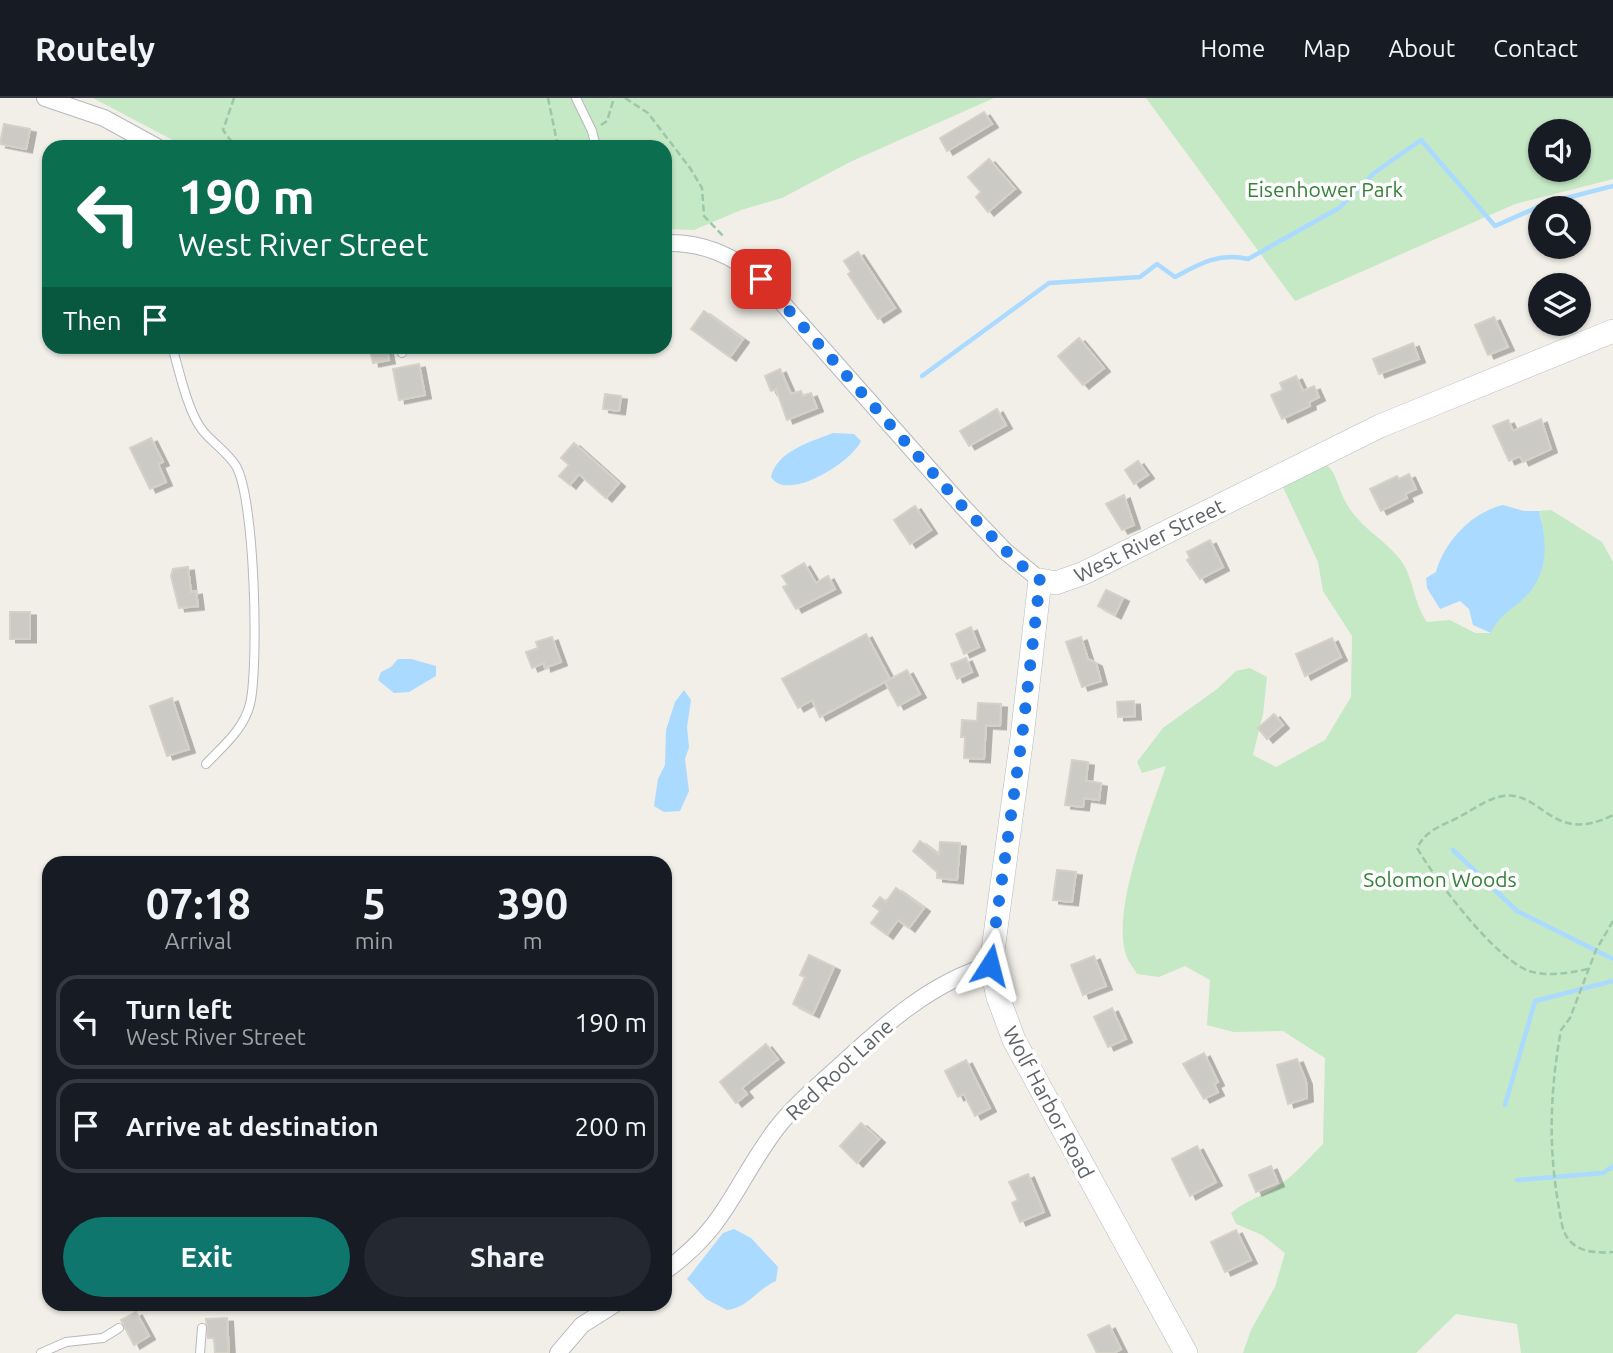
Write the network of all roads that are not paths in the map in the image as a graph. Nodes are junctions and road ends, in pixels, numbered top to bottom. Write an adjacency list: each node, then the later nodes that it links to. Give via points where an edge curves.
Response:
1 (46, 98): 3 (street, via 104,118)
2 (576, 98): 4 (lane)
3 (144, 140)
4 (594, 140)
5 (672, 243): 8 (street, via 718,251 761,279 963,507)
6 (1613, 331): 8 (street, West River Street, via 1380,426 1077,576 1056,583)
7 (174, 354): 9 (lane, via 202,430 237,467 249,527 255,606 250,704 241,727)
8 (1040, 580): 10 (street, Wolf Harbor Road)
9 (206, 764)
10 (990, 965): 11 (street, Red Root Lane, via 957,977 901,1013 803,1100 774,1132 721,1219 703,1241); 18 (street, Wolf Harbor Road, via 1014,1040)
11 (672, 1265)
12 (604, 1311): 17 (street, via 582,1325)
13 (119, 1328): 15 (lane, via 103,1338 66,1342)
14 (202, 1328): 16 (lane)
15 (41, 1353)
16 (200, 1353)
17 (558, 1353)
18 (1186, 1353)

